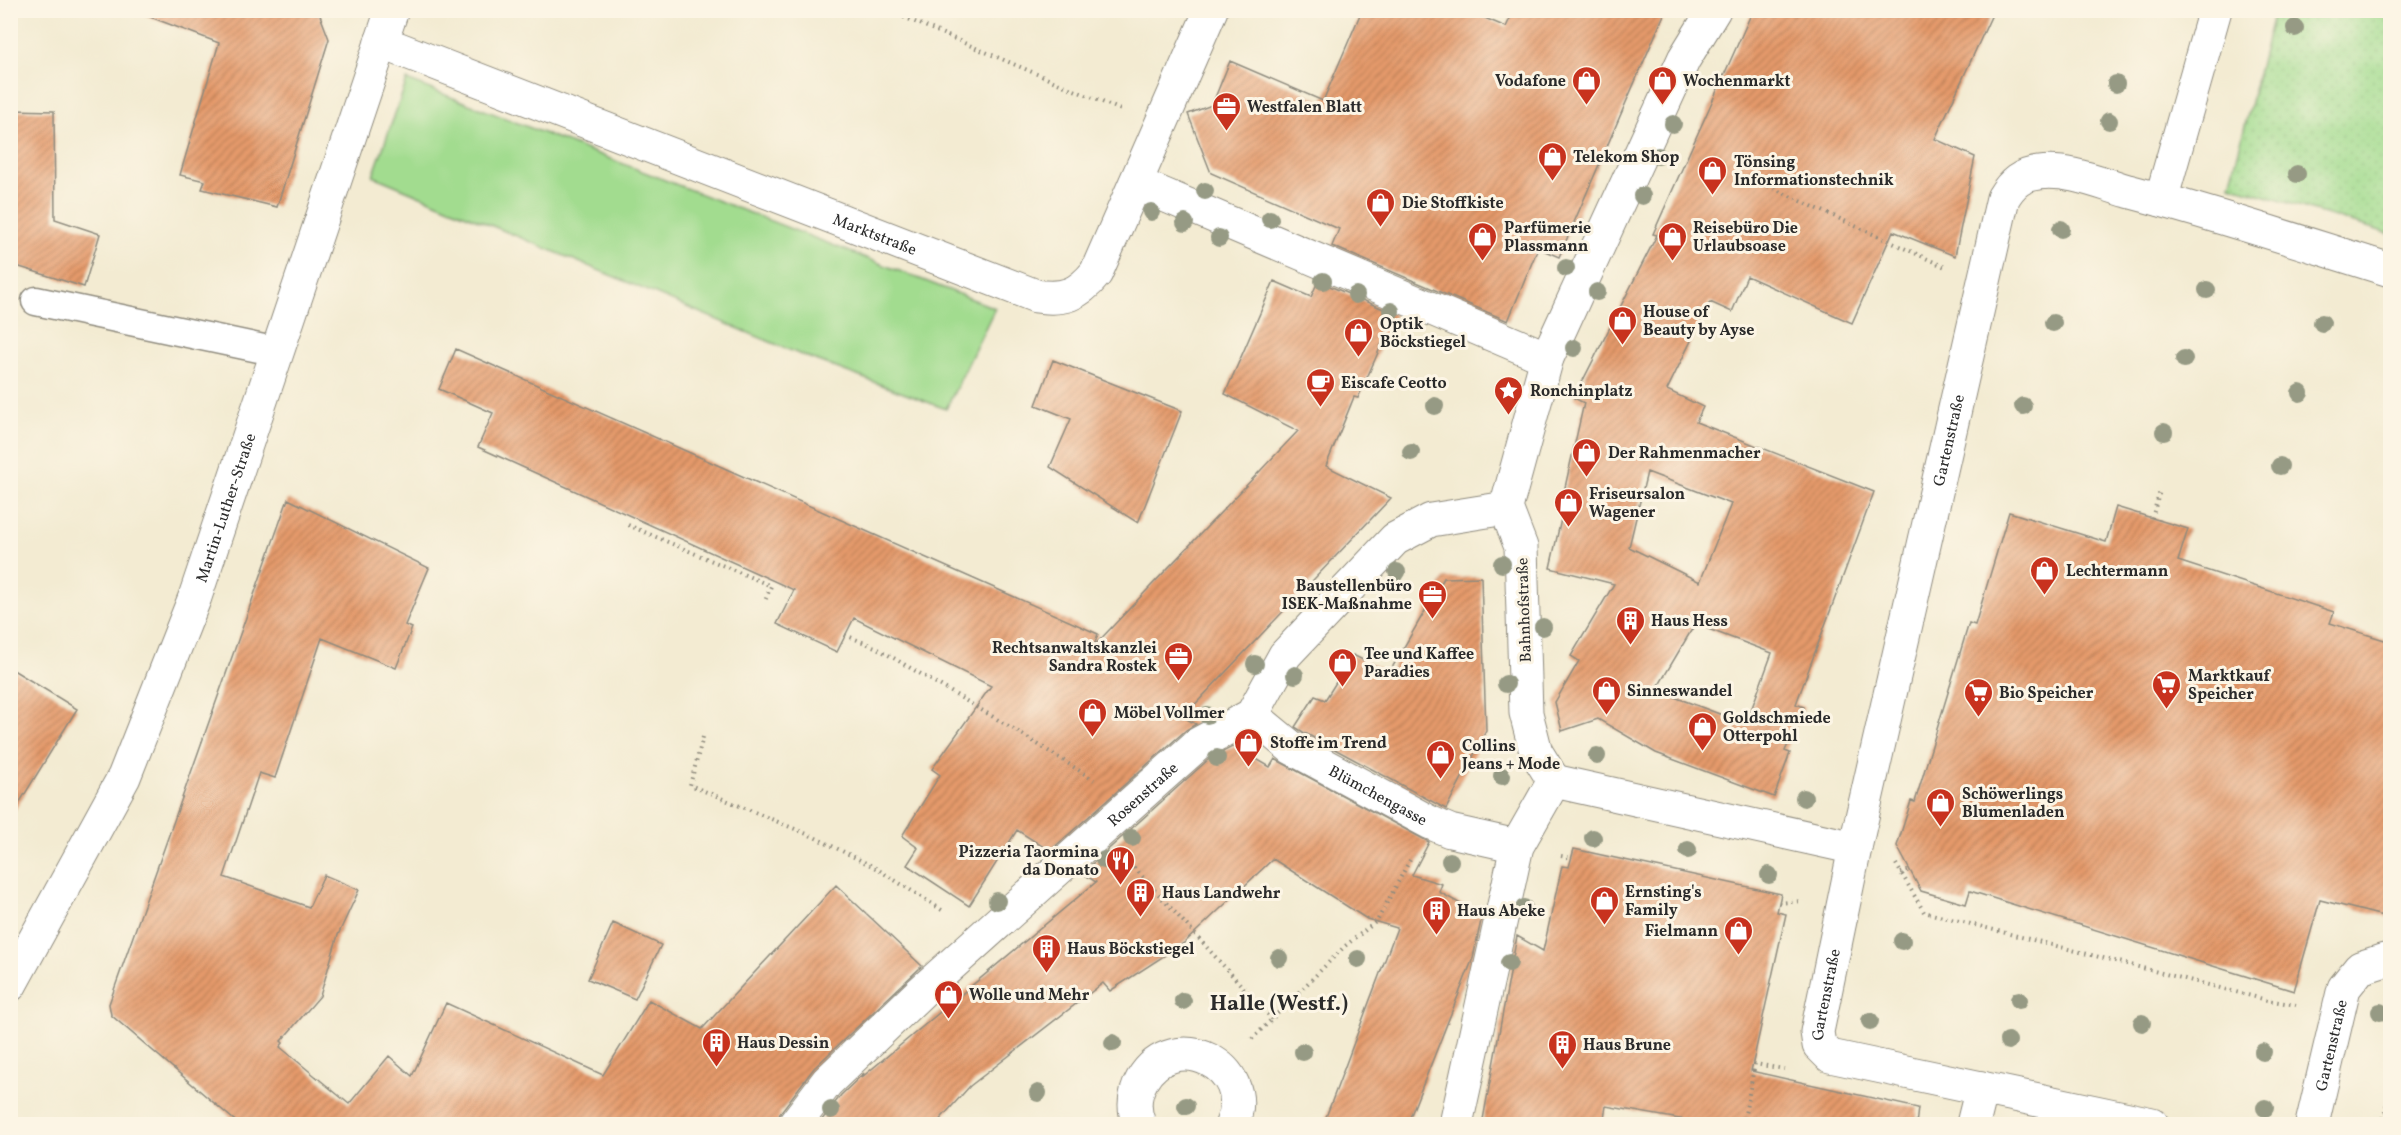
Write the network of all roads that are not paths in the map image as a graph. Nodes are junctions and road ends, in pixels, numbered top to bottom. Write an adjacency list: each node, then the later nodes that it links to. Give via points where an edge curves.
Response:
1 (392, 10): 5 (street, Martin-Luther-Straße)
2 (1211, 10): 6 (street, Marktstraße)
3 (1714, 10): 11 (street, via 1684,59)
4 (2215, 10): 7 (street)
5 (381, 42): 6 (street, Marktstraße, via 1052,299 1070,296 1096,273); 10 (street, Martin-Luther-Straße)
6 (1136, 183): 11 (street)
7 (2161, 200): 8 (street, Gartenstraße); 16 (street, Gartenstraße, via 2060,172 2022,176 2003,198)
8 (2391, 270)
9 (36, 301): 10 (lane)
10 (278, 352): 18 (street, Martin-Luther-Straße, via 195,597 124,777)
11 (1547, 358): 12 (street)
12 (1506, 508): 13 (street, via 1431,520 1395,539 1285,655); 14 (street, Bahnhofstraße, via 1521,547 1526,713 1536,752)
13 (1252, 715): 15 (street, Blümchengasse, via 1292,748 1430,822 1450,831); 20 (street, Rosenstraße, via 1198,744 1125,809 826,1082)
14 (1554, 781): 15 (street); 16 (street)
15 (1517, 846): 23 (street)
16 (1855, 848): 19 (street, Gartenstraße, via 1817,1032 1819,1045 1830,1056)
17 (2391, 961): 26 (street, Gartenstraße, via 2360,968 2344,988)
18 (10, 985)
19 (1982, 1088): 24 (street); 25 (street, Gartenstraße)
20 (795, 1125)
21 (1139, 1125): 22 (street, via 1137,1088 1146,1073 1158,1061 1191,1053 1208,1058 1223,1069 1232,1083 1237,1098)
22 (1232, 1125)
23 (1456, 1125)
24 (1973, 1125)
25 (2152, 1125)
26 (2312, 1125)

